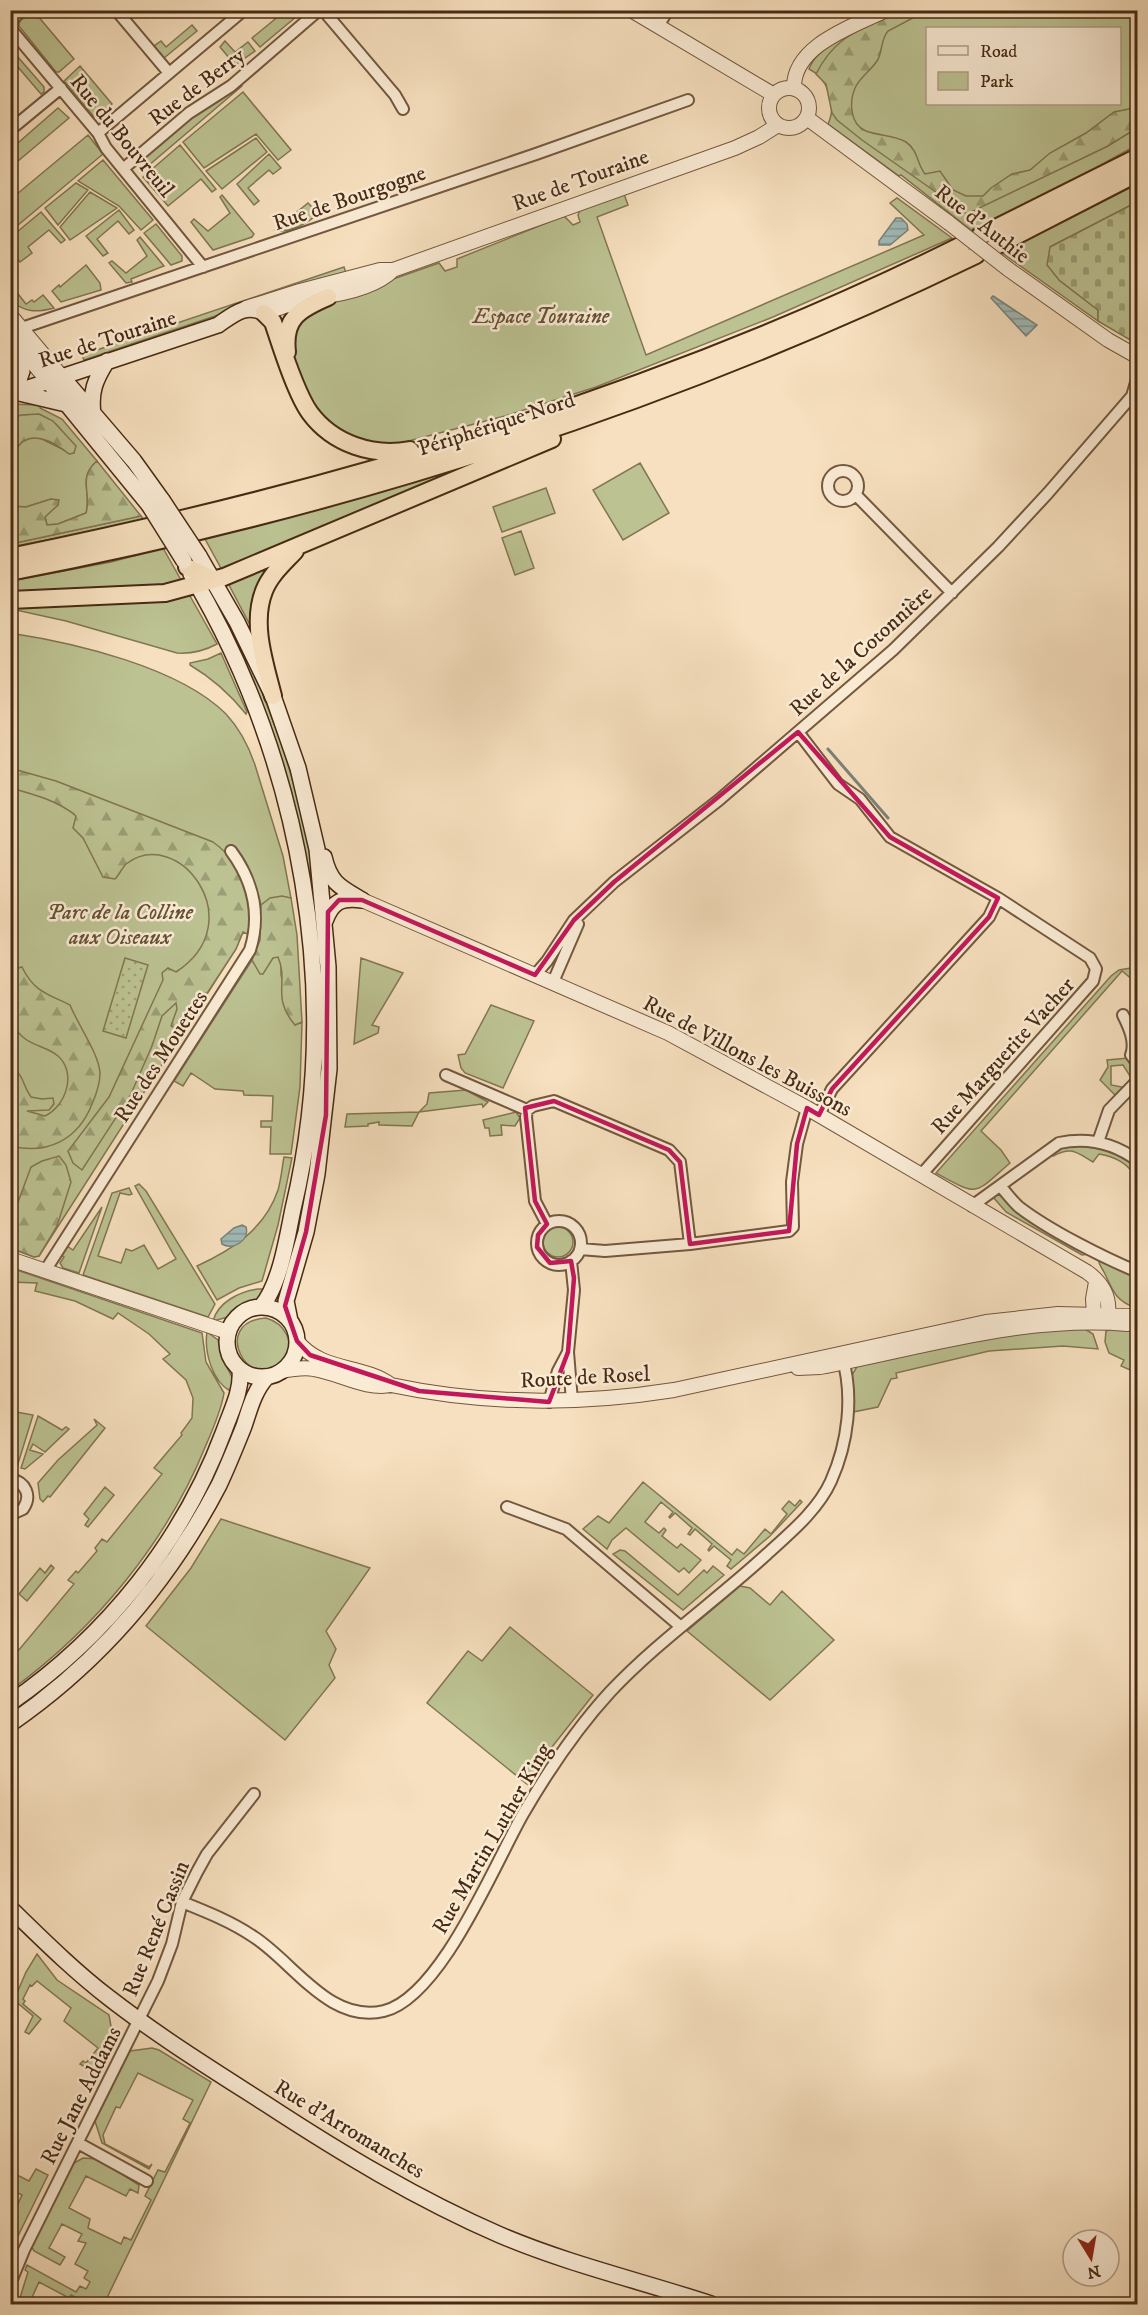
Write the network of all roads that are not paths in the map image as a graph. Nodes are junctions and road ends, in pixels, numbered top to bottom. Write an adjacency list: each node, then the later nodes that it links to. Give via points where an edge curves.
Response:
1 (23, 10): 8 (street)
2 (116, 10): 11 (street)
3 (244, 10): 11 (street)
4 (321, 10): 16 (street); 22 (street, Rue de Berry, via 231,86 189,113)
5 (632, 10): 9 (street)
6 (668, 10): 9 (street)
7 (886, 10): 13 (street, via 812,49 802,62)
8 (10, 21)
9 (658, 26): 14 (street)
10 (10, 28): 12 (street, Rue du Bouvreuil)
11 (169, 73): 20 (street)
12 (61, 88): 19 (street); 20 (street, Rue du Bouvreuil)
13 (794, 88): 14 (street, via 783,88); 17 (street, via 808,100)
14 (774, 95): 18 (street, via 769,111)
15 (688, 100): 28 (street, Rue de Bourgogne)
16 (403, 109)
17 (807, 118): 18 (street, via 794,127); 36 (street, Rue d'Authie, bridge, via 1008,269)
18 (778, 125): 29 (street, Rue de Touraine, via 735,148)
19 (10, 130)
20 (98, 133): 22 (street, Rue du Bouvreuil)
21 (1137, 157): 24 (highway)
22 (123, 168): 28 (street, Rue du Bouvreuil)
23 (1137, 173): 26 (highway)
24 (980, 236)
25 (962, 245): 46 (highway, Périphérique Nord, via 704,357 585,402)
26 (994, 247)
27 (976, 255): 45 (highway, Périphérique Nord, via 833,320)
28 (203, 267): 35 (street, Rue de Bourgogne)
29 (393, 270): 30 (street, Rue de Touraine, via 384,279); 31 (street, Rue de Touraine, via 300,291)
30 (328, 297): 32 (street, Rue de Touraine); 38 (highway, via 309,305 291,321 286,336)
31 (245, 309): 32 (main road, Rue de Touraine); 34 (main road, Rue de Touraine)
32 (264, 313): 34 (main road, Rue de Touraine, via 228,325); 38 (highway, via 273,322)
33 (10, 315): 35 (street)
34 (218, 324): 37 (main road, Rue de Touraine)
35 (16, 336): 40 (street); 40 (street); 41 (main road, via 22,371)
36 (1137, 357)
37 (107, 361): 40 (main road, Rue de Touraine); 44 (main road, via 92,388)
38 (290, 368): 46 (highway, via 309,412 338,438 362,449 383,452 429,445)
39 (1137, 376): 42 (street, Rue de la Cotonnière)
40 (55, 379): 41 (main road, Rue de Touraine); 43 (main road); 44 (main road)
41 (13, 393): 43 (main road)
42 (1135, 394): 54 (street, Rue de la Cotonnière)
43 (66, 404): 48 (main road)
44 (93, 414): 48 (main road, via 134,461)
45 (590, 416): 49 (highway, via 582,428); 52 (highway, Périphérique Nord, via 378,484 253,518)
46 (442, 449): 50 (highway, Périphérique Nord, via 260,500)
47 (856, 495): 54 (street)
48 (155, 502): 51 (main road, bridge)
49 (301, 545): 53 (highway); 56 (highway, via 270,579 261,602 260,638)
50 (10, 557)
51 (190, 561): 53 (highway)
52 (10, 572)
53 (206, 582): 55 (highway, via 165,593); 56 (main road); 84 (main road, via 270,747 292,829 307,910 312,969 310,1100 297,1192 277,1275)
54 (952, 593): 57 (street, Rue de la Cotonnière)
55 (10, 600)
56 (273, 696): 58 (main road, via 298,768)
57 (798, 732): 60 (street, Rue Marguerite Vacher, via 838,784 860,799 890,837); 62 (street, Rue de la Cotonnière)
58 (317, 849): 61 (main road, via 331,878); 63 (main road)
59 (231, 851): 82 (street, Rue des Mouettes, via 249,881 255,906 250,950)
60 (998, 898): 71 (street, via 989,917); 74 (street, Rue Marguerite Vacher, via 1090,958 1096,969 1094,981)
61 (362, 900): 63 (main road, via 339,900); 64 (street, Rue de Villons les Buissons)
62 (589, 906): 64 (street, Rue de la Cotonnière, via 574,920); 65 (street, Rue de la Cotonnière, via 570,939)
63 (325, 921): 87 (main road, via 330,994 328,1093 306,1232 286,1302)
64 (535, 975): 65 (street, Rue de Villons les Buissons)
65 (553, 982): 71 (street, Rue de Villons les Buissons, via 651,1024)
66 (1123, 1016): 67 (street, via 1130,1030 1131,1055)
67 (1137, 1064)
68 (446, 1075): 70 (street)
69 (1137, 1080): 72 (street, via 1109,1110)
70 (527, 1110): 77 (street, via 535,1202); 78 (street, via 554,1101 669,1150 680,1162)
71 (813, 1111): 74 (street, Rue de Villons les Buissons); 78 (street, via 797,1144 792,1182 793,1227 773,1234)
72 (1098, 1142): 73 (street, via 1109,1143); 75 (street, via 1059,1143)
73 (1137, 1161)
74 (921, 1175): 76 (street, Rue de Villons les Buissons)
75 (1000, 1186): 76 (street); 83 (street, via 1028,1213)
76 (972, 1206): 86 (street, Rue de Villons les Buissons, via 1087,1272 1108,1297)
77 (547, 1224): 79 (street, via 558,1221 572,1226 580,1238); 81 (street, via 537,1241 542,1258 555,1264)
78 (690, 1244): 79 (street, via 605,1251)
79 (580, 1249): 81 (street)
80 (10, 1259): 82 (street)
81 (571, 1261): 91 (street, via 574,1290)
82 (45, 1271): 89 (street)
83 (1137, 1272)
84 (261, 1307): 87 (main road, via 274,1309); 89 (main road, via 244,1312)
85 (1137, 1316): 86 (street, Route de Rosel)
86 (1101, 1317): 88 (street, Route de Rosel); 92 (street, Route de Rosel, via 1032,1316 986,1322)
87 (290, 1321): 90 (main road)
88 (1137, 1325)
89 (228, 1332): 93 (main road, via 228,1353)
90 (297, 1341): 94 (main road, via 293,1358); 95 (street, Route de Rosel, via 319,1360 381,1378)
91 (568, 1352): 96 (street); 97 (street)
92 (843, 1358): 96 (street, Route de Rosel, via 820,1367 780,1367 674,1390); 101 (street, Rue Martin Luther King, via 847,1424 830,1483 790,1533)
93 (240, 1370): 94 (main road, via 253,1376); 102 (main road, via 240,1384 212,1463 161,1551 92,1636 47,1677)
94 (274, 1374): 95 (street, Route de Rosel, via 316,1369 380,1387); 103 (main road, via 256,1391 230,1460 204,1513 162,1579 99,1652)
95 (391, 1385): 97 (street, Route de Rosel, via 466,1398)
96 (572, 1401): 97 (street, Route de Rosel)
97 (549, 1402)
98 (10, 1479): 100 (street, via 21,1483 27,1498 23,1509)
99 (507, 1507): 101 (street, via 566,1529)
100 (10, 1515)
101 (681, 1627): 105 (street, Rue Martin Luther King, via 610,1692 583,1724 524,1813 454,1942 413,1994 394,2008 364,2013 336,2004 256,1938 226,1920)
102 (10, 1703)
103 (10, 1724)
104 (254, 1794): 105 (street, Rue René Cassin, via 207,1854)
105 (182, 1902): 107 (street, Rue René Cassin, via 162,1972)
106 (10, 1908): 107 (main road, Rue d'Arromanches, via 69,1966)
107 (138, 2020): 108 (street, Rue Jane Addams); 111 (main road, Rue d'Arromanches, via 325,2142 439,2207 526,2245)
108 (78, 2143): 109 (street); 110 (street, Rue Jane Addams)
109 (147, 2181)
110 (10, 2284)
111 (711, 2304)

